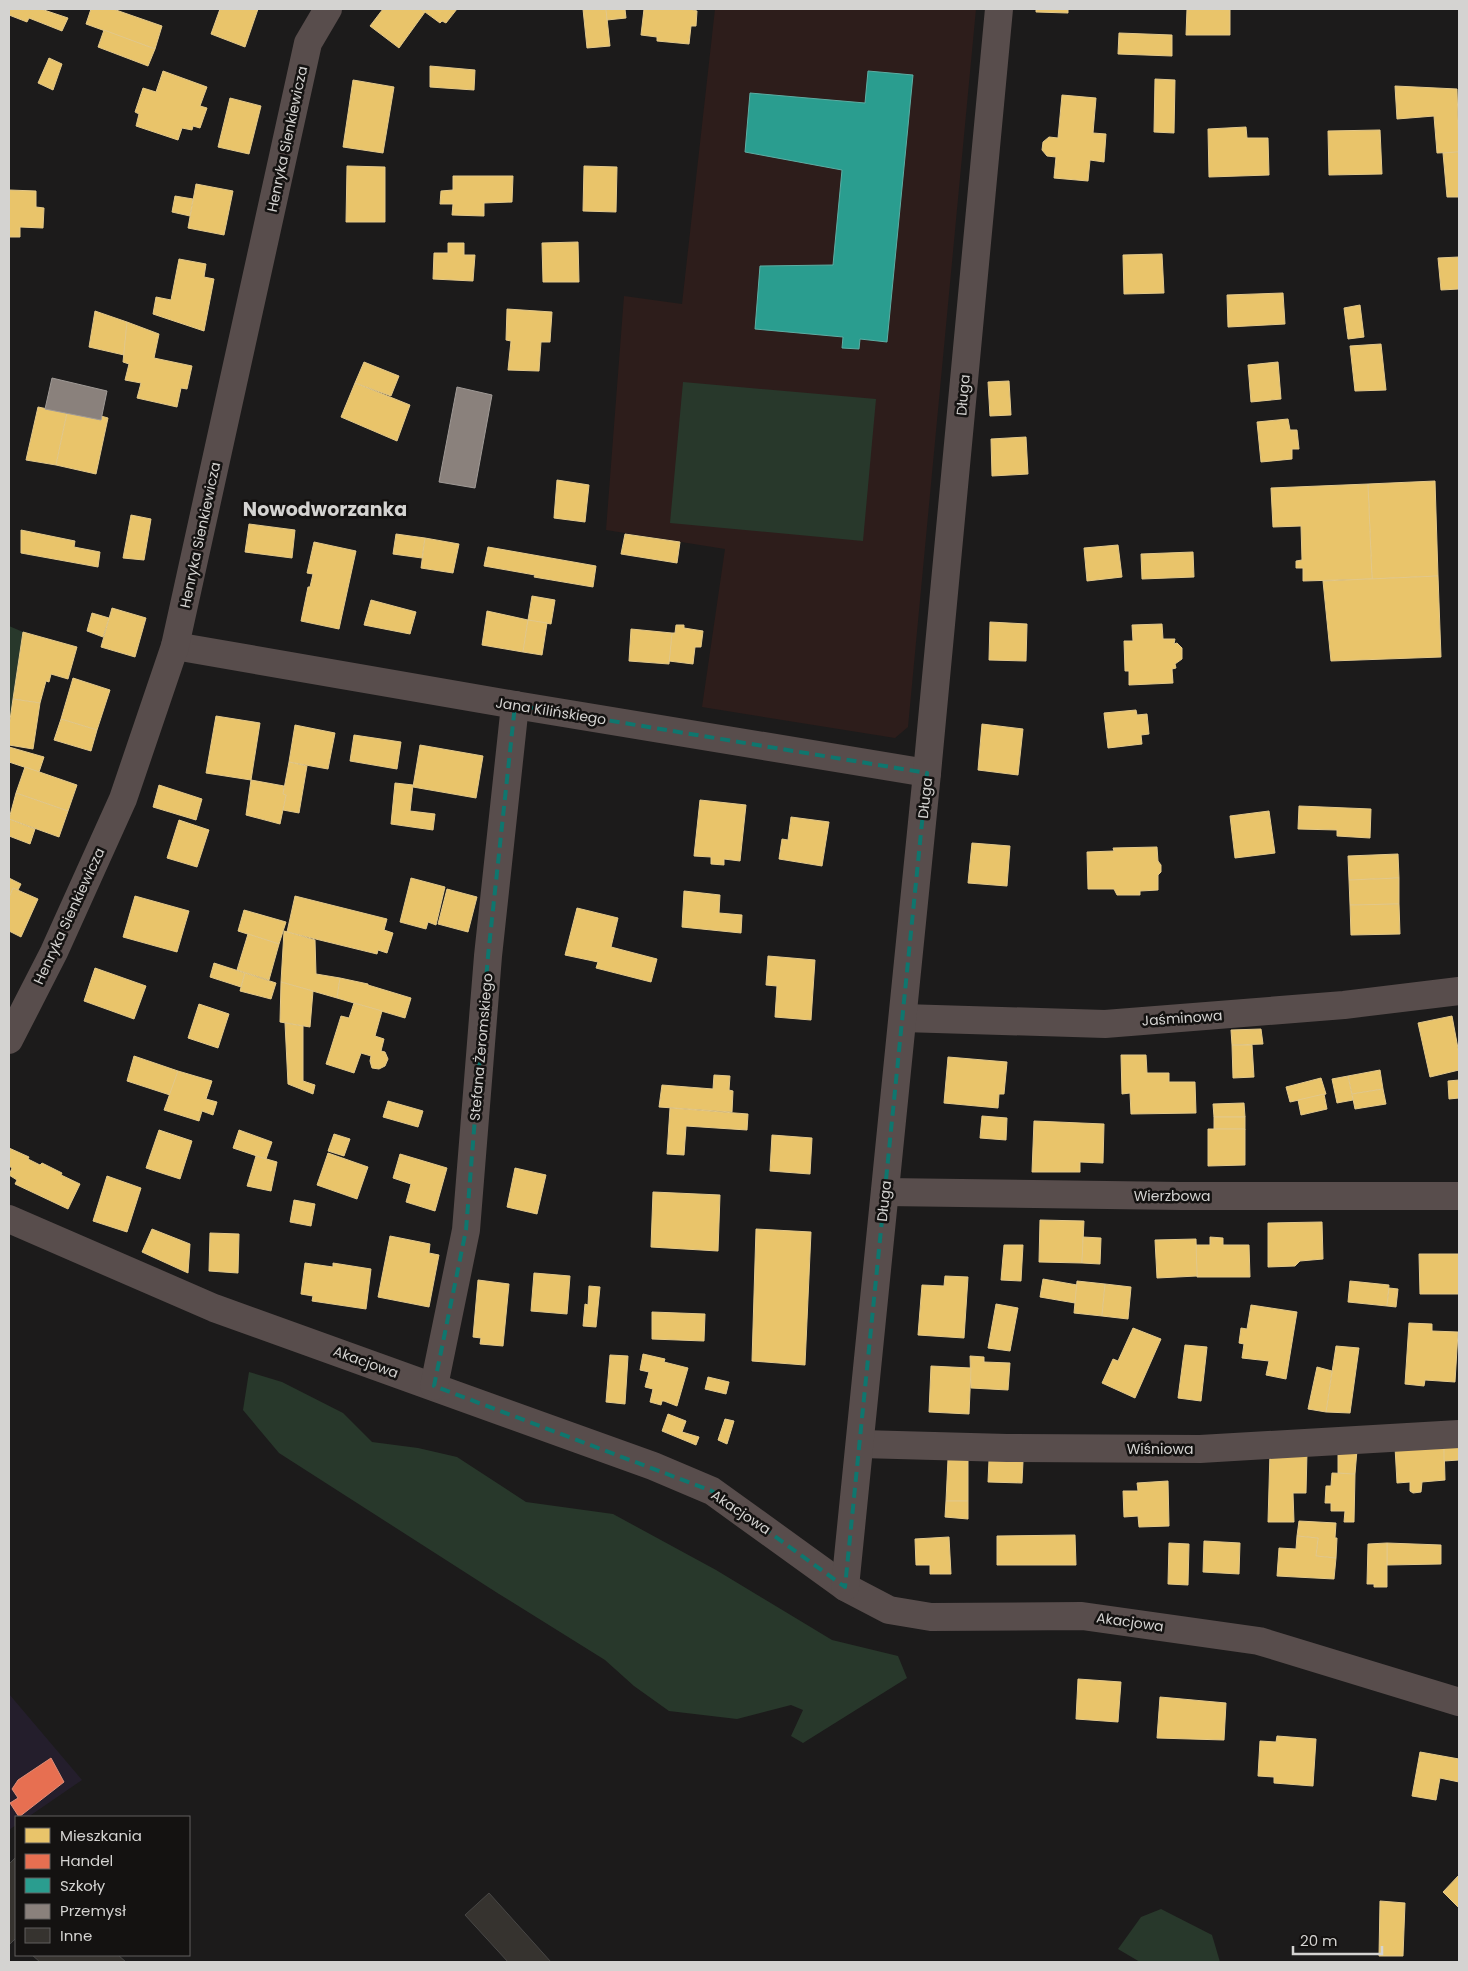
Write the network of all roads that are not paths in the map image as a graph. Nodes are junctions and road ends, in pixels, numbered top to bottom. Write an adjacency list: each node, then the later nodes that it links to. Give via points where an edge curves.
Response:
1 (328, 9): 3 (street, Henryka Sienkiewicza, via 308,43)
2 (999, 9): 5 (street, Długa)
3 (175, 646): 4 (street, Jana Kilińskiego); 8 (street, Henryka Sienkiewicza, via 123,799 54,952)
4 (515, 705): 5 (street, Jana Kilińskiego); 12 (street, Stefana Żeromskiego, via 488,956 466,1230)
5 (927, 773): 7 (street, Długa)
6 (1459, 992): 7 (street, Jaśminowa, via 1344,1005 1105,1024)
7 (903, 1018): 9 (street, Długa)
8 (9, 1040)
9 (885, 1192): 10 (street, Wierzbowa); 14 (street, Długa)
10 (1459, 1196)
11 (9, 1219): 12 (street, Akacjowa, via 214,1308)
12 (434, 1386): 15 (street, Akacjowa, via 653,1466 712,1491)
13 (1459, 1434): 14 (street, Wiśniowa, via 1200,1449)
14 (860, 1444): 15 (street, Długa)
15 (845, 1587): 16 (street, Akacjowa, via 889,1610 931,1617 1082,1616 1259,1641)
16 (1459, 1702)

